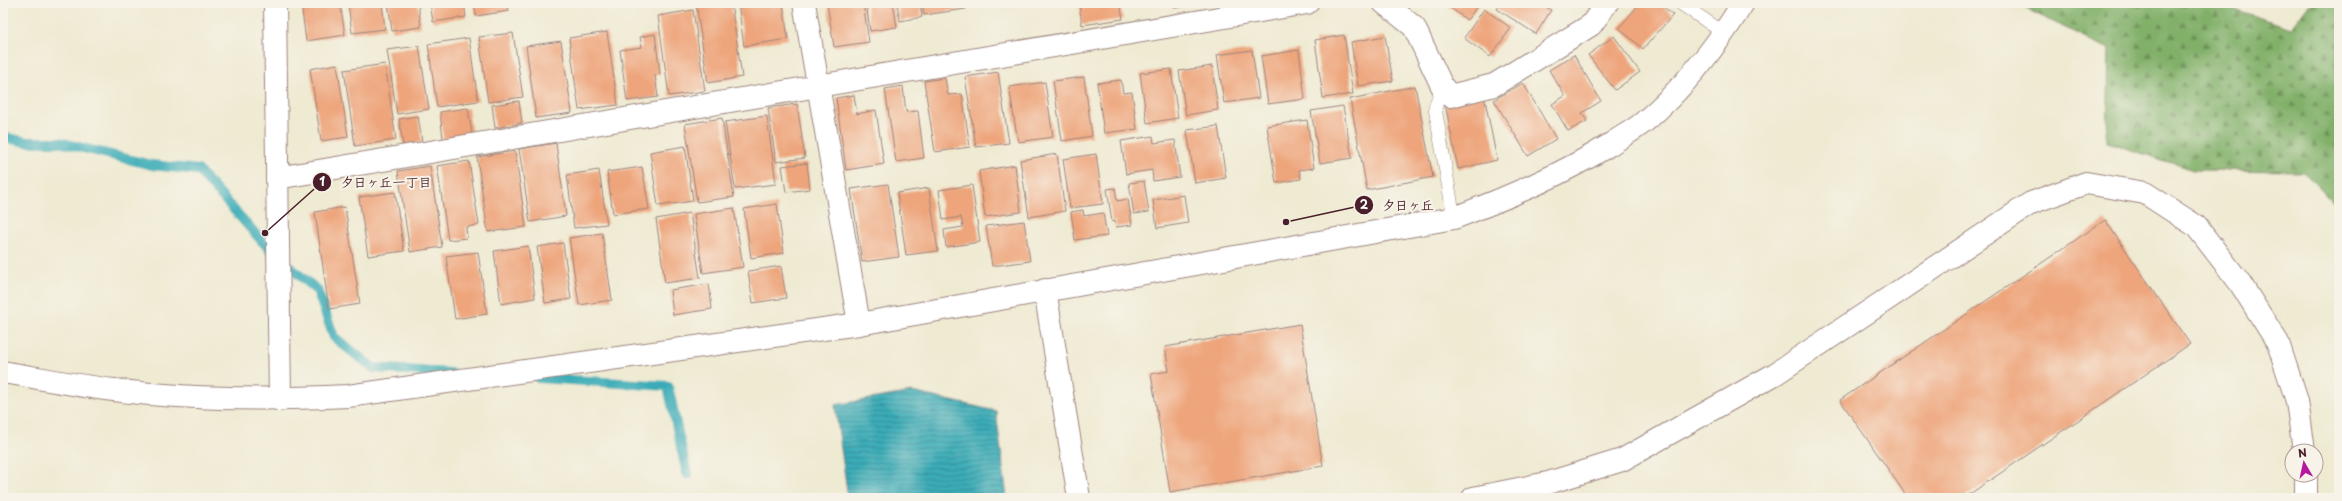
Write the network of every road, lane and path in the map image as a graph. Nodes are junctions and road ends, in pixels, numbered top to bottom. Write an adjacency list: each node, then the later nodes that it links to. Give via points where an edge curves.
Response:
1 (275, 3): 11 (street)
2 (804, 3): 9 (street)
3 (1308, 3): 9 (street)
4 (1384, 3): 10 (street, via 1414,27)
5 (1607, 3): 10 (street, via 1591,26 1494,86 1450,96)
6 (1680, 3): 8 (lane)
7 (1743, 3): 8 (street)
8 (1724, 33): 12 (street, via 1685,82 1643,123 1576,166 1517,195)
9 (819, 86): 11 (street); 14 (street)
10 (1442, 86): 12 (lane, via 1435,108)
11 (277, 178): 16 (street)
12 (1454, 218): 13 (street)
13 (1045, 290): 14 (street); 19 (street)
14 (860, 324): 16 (street, via 348,396)
15 (3, 372): 16 (street, via 114,390)
16 (280, 400)
17 (2303, 443): 20 (street, via 2297,401 2278,343 2240,283 2196,226 2146,193 2086,183 2031,203 1775,374 1622,460 1548,483)
18 (2306, 483): 21 (street)
19 (1079, 498)
20 (1473, 498)
21 (2306, 498)

